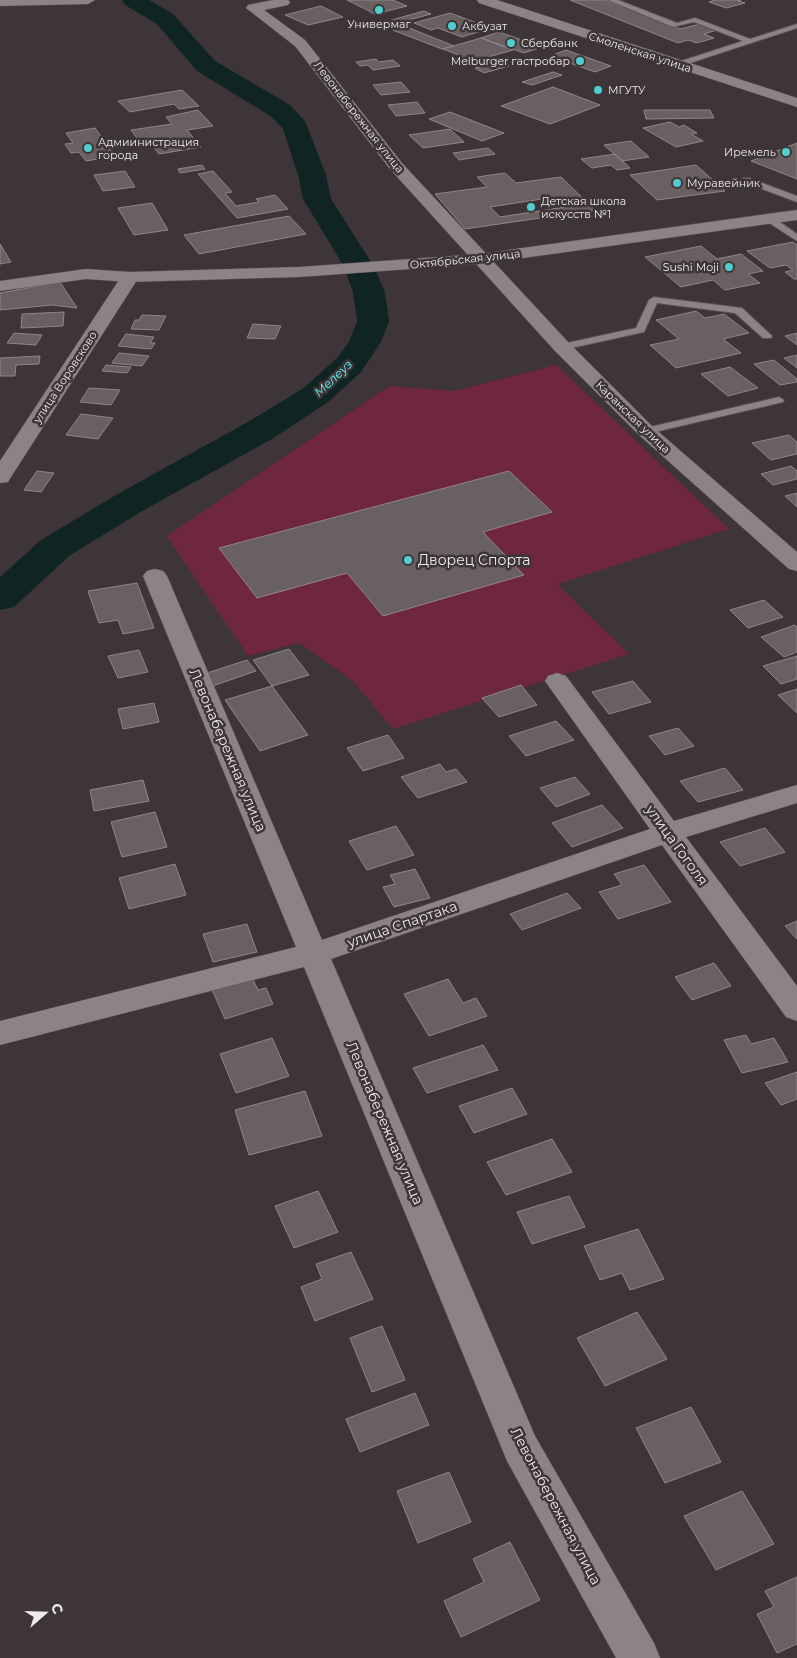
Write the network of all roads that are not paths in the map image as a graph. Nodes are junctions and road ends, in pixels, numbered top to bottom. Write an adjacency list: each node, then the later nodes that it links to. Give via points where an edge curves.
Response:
1 (87, 0): 5 (street)
2 (280, 0): 15 (street, Левонабережная улица, via 283,2 253,8 300,43 396,166)
3 (484, 0): 8 (street, Смоленская улица)
4 (612, 0): 7 (lane, via 676,26 695,20)
5 (0, 2)
6 (797, 26): 7 (lane)
7 (749, 41): 8 (lane)
8 (678, 65): 9 (street, Смоленская улица)
9 (797, 102)
10 (746, 180): 11 (lane)
11 (797, 199)
12 (797, 215): 13 (street, Октябрьская улица)
13 (771, 220): 14 (lane); 15 (street, Октябрьская улица)
14 (797, 238)
15 (480, 259): 16 (street, Октябрьская улица, via 298,272); 19 (street, Каранская улица)
16 (130, 277): 17 (street, Октябрьская улица, via 86,274); 22 (street, улица Воровсково)
17 (0, 286)
18 (767, 336): 19 (lane, via 738,310 654,300 640,330)
19 (562, 347): 21 (street, Каранская улица)
20 (779, 400): 21 (lane)
21 (646, 431): 23 (street, Каранская улица)
22 (0, 477)
23 (797, 564)
24 (155, 576): 28 (street, Левонабережная улица)
25 (557, 681): 27 (street, улица Гоголя)
26 (797, 794): 27 (street, улица Спартака)
27 (667, 833): 28 (street, улица Спартака); 29 (street, улица Гоголя)
28 (314, 954): 30 (street, улица Спартака); 31 (street, Левонабережная улица, via 521,1448)
29 (797, 1009)
30 (0, 1033)
31 (639, 1658)

